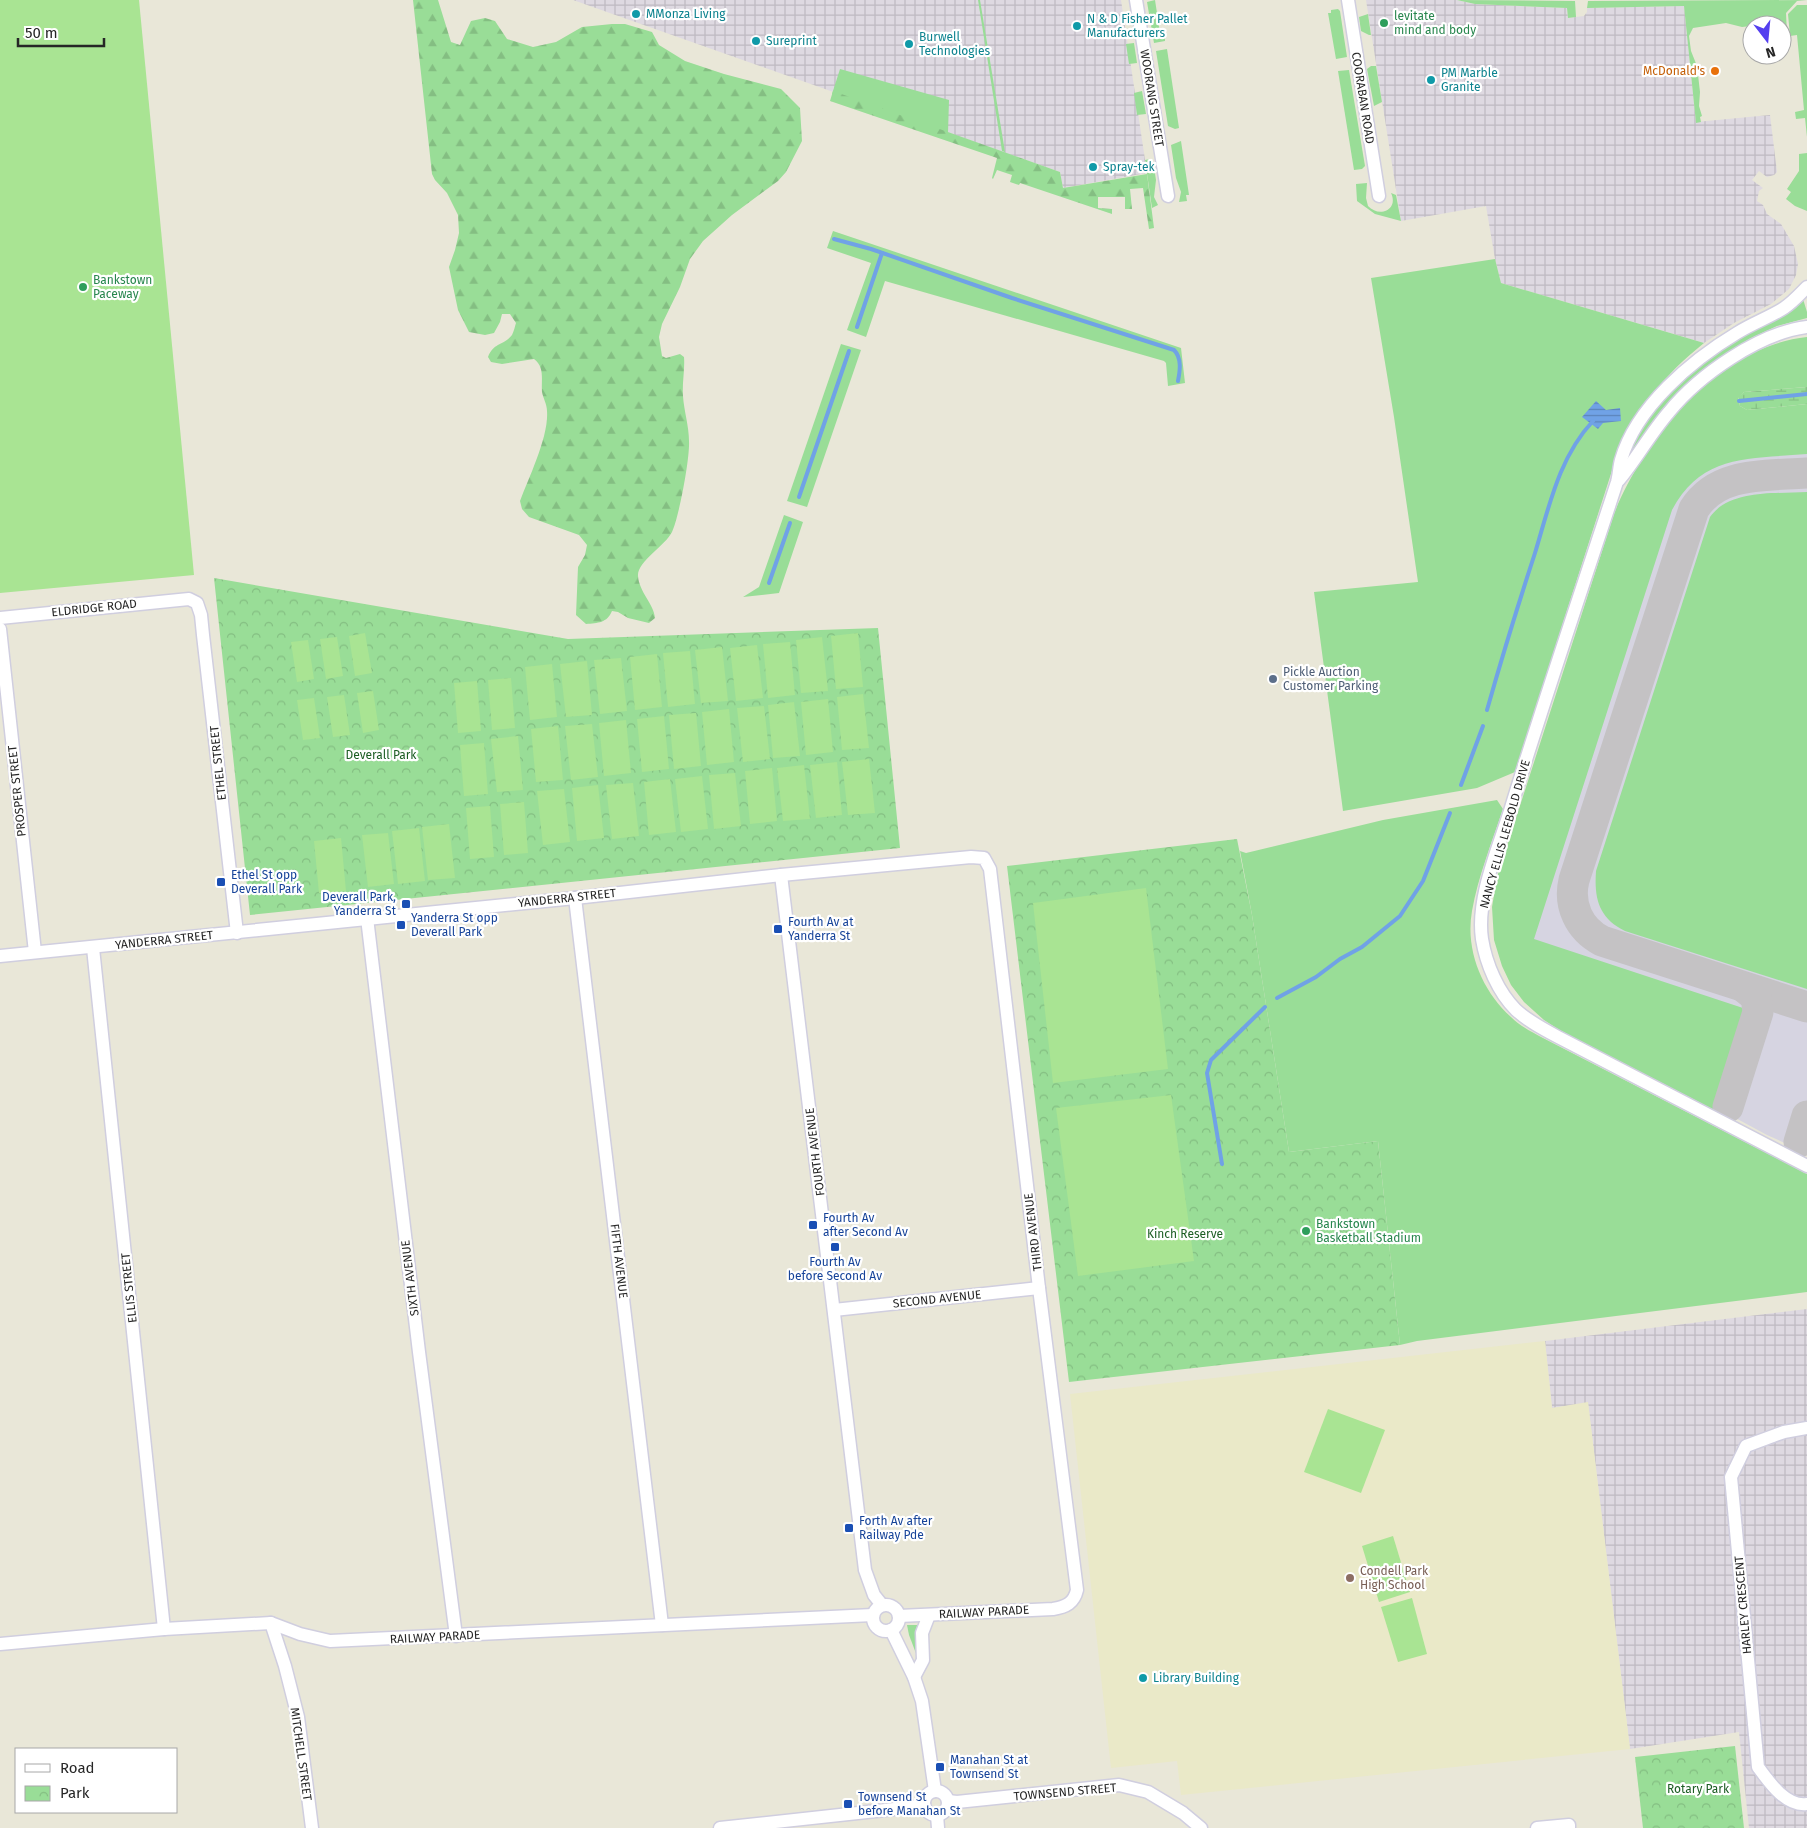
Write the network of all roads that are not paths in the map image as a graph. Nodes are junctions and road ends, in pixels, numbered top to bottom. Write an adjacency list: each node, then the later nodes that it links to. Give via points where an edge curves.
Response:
1 (1136, 0): 3 (street, WOORANG STREET)
2 (1348, 0): 4 (street, COORABAN ROAD)
3 (1168, 196)
4 (1379, 196)
5 (1807, 287): 7 (street, NANCY ELLIS LEEBOLD DRIVE, via 1785,307 1719,344 1675,379 1630,439)
6 (1807, 327): 7 (street, NANCY ELLIS LEEBOLD DRIVE, via 1770,337 1729,361 1687,393 1664,418)
7 (1617, 482): 19 (street, NANCY ELLIS LEEBOLD DRIVE, via 1485,893 1481,921 1484,951 1510,1002 1536,1024)
8 (188, 599): 9 (street, ELDRIDGE ROAD); 15 (street, ETHEL STREET, via 197,603 201,615)
9 (0, 618)
10 (0, 629): 17 (street, PROSPER STREET)
11 (984, 858): 12 (street, YANDERRA STREET); 20 (street, THIRD AVENUE, via 990,869)
12 (781, 875): 13 (street, YANDERRA STREET); 21 (street, FOURTH AVENUE)
13 (575, 898): 14 (street, YANDERRA STREET); 29 (street, FIFTH AVENUE)
14 (367, 918): 15 (street, YANDERRA STREET); 32 (street, SIXTH AVENUE)
15 (237, 933): 16 (street, YANDERRA STREET)
16 (92, 948): 17 (street, YANDERRA STREET); 30 (street, ELLIS STREET)
17 (35, 952): 18 (street, YANDERRA STREET)
18 (0, 956)
19 (1807, 1166)
20 (1039, 1288): 21 (street, SECOND AVENUE); 23 (street, THIRD AVENUE, via 1077,1583 1076,1594)
21 (834, 1310): 24 (street, FOURTH AVENUE, via 865,1570 874,1595)
22 (1807, 1428): 38 (street, HARLEY CRESCENT, via 1784,1432 1746,1446 1731,1477 1758,1767 1775,1790 1799,1805)
23 (1069, 1604): 25 (street, RAILWAY PARADE, via 1053,1609)
24 (882, 1605): 26 (street); 27 (street, via 893,1607)
25 (928, 1615): 27 (street, RAILWAY PARADE); 34 (street, via 922,1633 923,1660)
26 (872, 1616): 29 (street, RAILWAY PARADE); 31 (street, via 879,1629)
27 (899, 1616): 31 (street)
28 (271, 1622): 30 (street, RAILWAY PARADE); 32 (street, RAILWAY PARADE, via 330,1642); 40 (street, MITCHELL STREET, via 298,1717)
29 (662, 1625): 32 (street, RAILWAY PARADE)
30 (164, 1629): 33 (street, RAILWAY PARADE)
31 (891, 1630): 34 (street)
32 (456, 1636)
33 (0, 1644)
34 (914, 1677): 35 (street, via 925,1717)
35 (935, 1791): 36 (street, via 942,1792); 37 (street, via 928,1794)
36 (948, 1801): 39 (street, via 947,1809); 43 (street, TOWNSEND STREET, via 1119,1786 1148,1792)
37 (924, 1804): 39 (street, via 927,1811); 41 (street)
38 (1807, 1804)
39 (937, 1815): 42 (street)
40 (312, 1828)
41 (720, 1828)
42 (938, 1828)
43 (1201, 1828)
44 (1537, 1828): 45 (street, via 1569,1825)
45 (1569, 1828)

